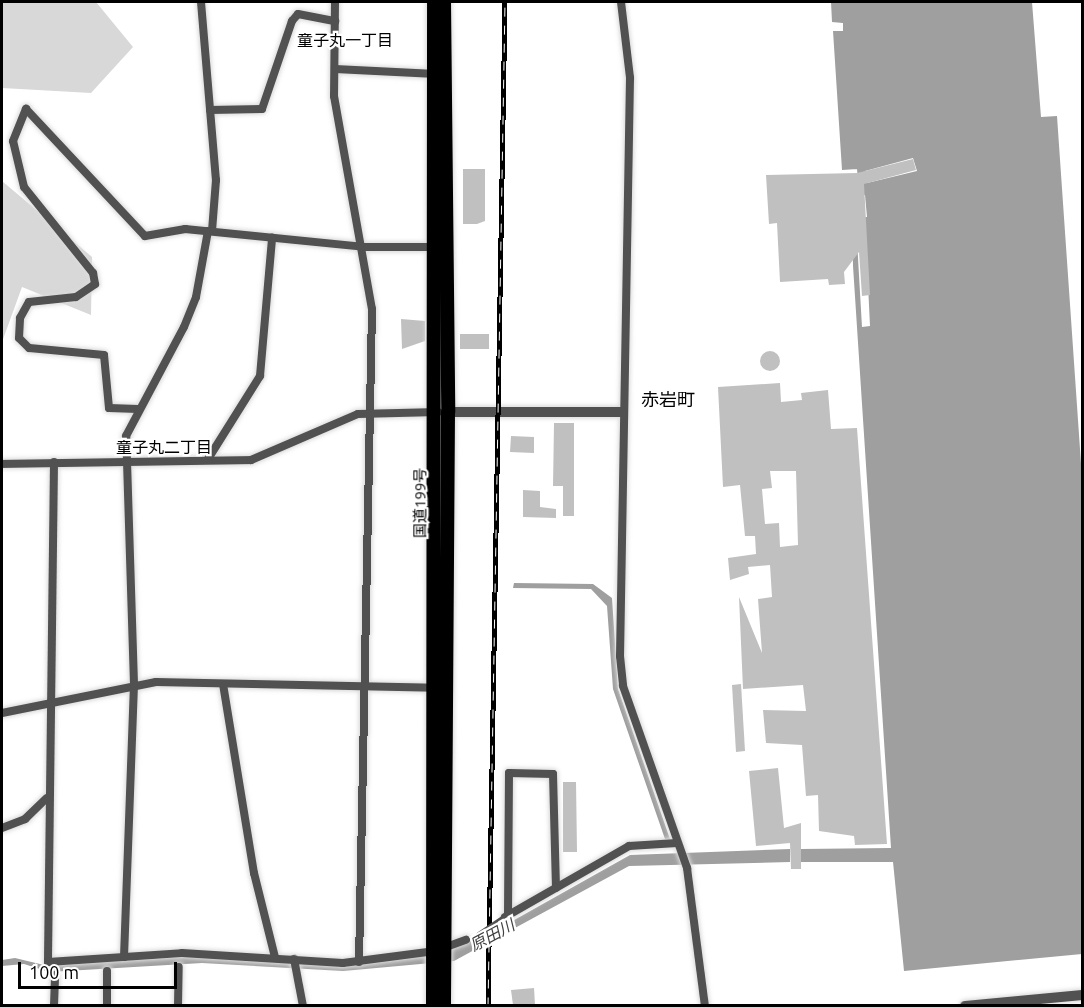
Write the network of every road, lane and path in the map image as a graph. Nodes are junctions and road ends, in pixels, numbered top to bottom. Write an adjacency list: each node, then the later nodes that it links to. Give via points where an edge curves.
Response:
1 (201, 2): 9 (street)
2 (335, 2): 6 (street)
3 (434, 2): 8 (highway, 国道199号)
4 (444, 2): 8 (highway, 国道199号)
5 (621, 2): 16 (street, via 630,78)
6 (335, 21): 7 (street); 9 (street, via 298,14 292,21 262,109)
7 (335, 69): 8 (street); 12 (street, via 339,136)
8 (440, 75): 13 (highway, 国道199号)
9 (210, 110): 10 (street, via 216,180)
10 (210, 231): 11 (street); 14 (street, via 196,297); 14 (street, via 145,236 26,109 18,119 13,141 24,188 93,273 95,284 76,297 29,302 20,318 19,338 29,348 104,355 109,408)
11 (272, 238): 12 (street); 18 (street, via 260,376)
12 (364, 247): 13 (street); 17 (street, via 372,309)
13 (442, 247): 15 (highway, 国道199号)
14 (138, 409): 19 (street, via 126,436)
15 (443, 412): 16 (street); 17 (street); 25 (highway, 国道199号)
16 (622, 412): 30 (street, via 618,592 623,686)
17 (370, 413): 18 (street, via 260,459); 24 (street)
18 (208, 459): 19 (street)
19 (126, 460): 20 (street); 22 (street)
20 (54, 462): 21 (street); 26 (street)
21 (2, 464)
22 (134, 684): 23 (street); 26 (street); 36 (street)
23 (223, 684): 24 (street); 37 (street, via 254,873)
24 (368, 687): 25 (street); 39 (street)
25 (441, 687): 35 (highway, 国道199号)
26 (51, 707): 27 (street); 28 (street)
27 (2, 714)
28 (47, 798): 29 (street, via 25,819); 36 (street, via 48,962)
29 (2, 828)
30 (677, 843): 31 (street, via 630,846); 50 (street, via 687,868)
31 (556, 888): 32 (street); 32 (street, via 553,774 508,773)
32 (506, 916): 33 (street, bridge)
33 (479, 935)
34 (466, 940): 35 (street)
35 (440, 950): 39 (street); 48 (highway, 国道199号); 49 (highway, 国道199号)
36 (124, 957): 37 (street)
37 (275, 957): 38 (street)
38 (294, 959): 39 (street); 47 (street)
39 (359, 962)
40 (178, 967): 46 (street)
41 (107, 971): 45 (street)
42 (55, 975): 44 (street)
43 (1083, 995): 51 (street)
44 (54, 1005)
45 (107, 1005)
46 (178, 1005)
47 (303, 1005)
48 (433, 1005)
49 (444, 1005)
50 (705, 1005)
51 (965, 1005)

